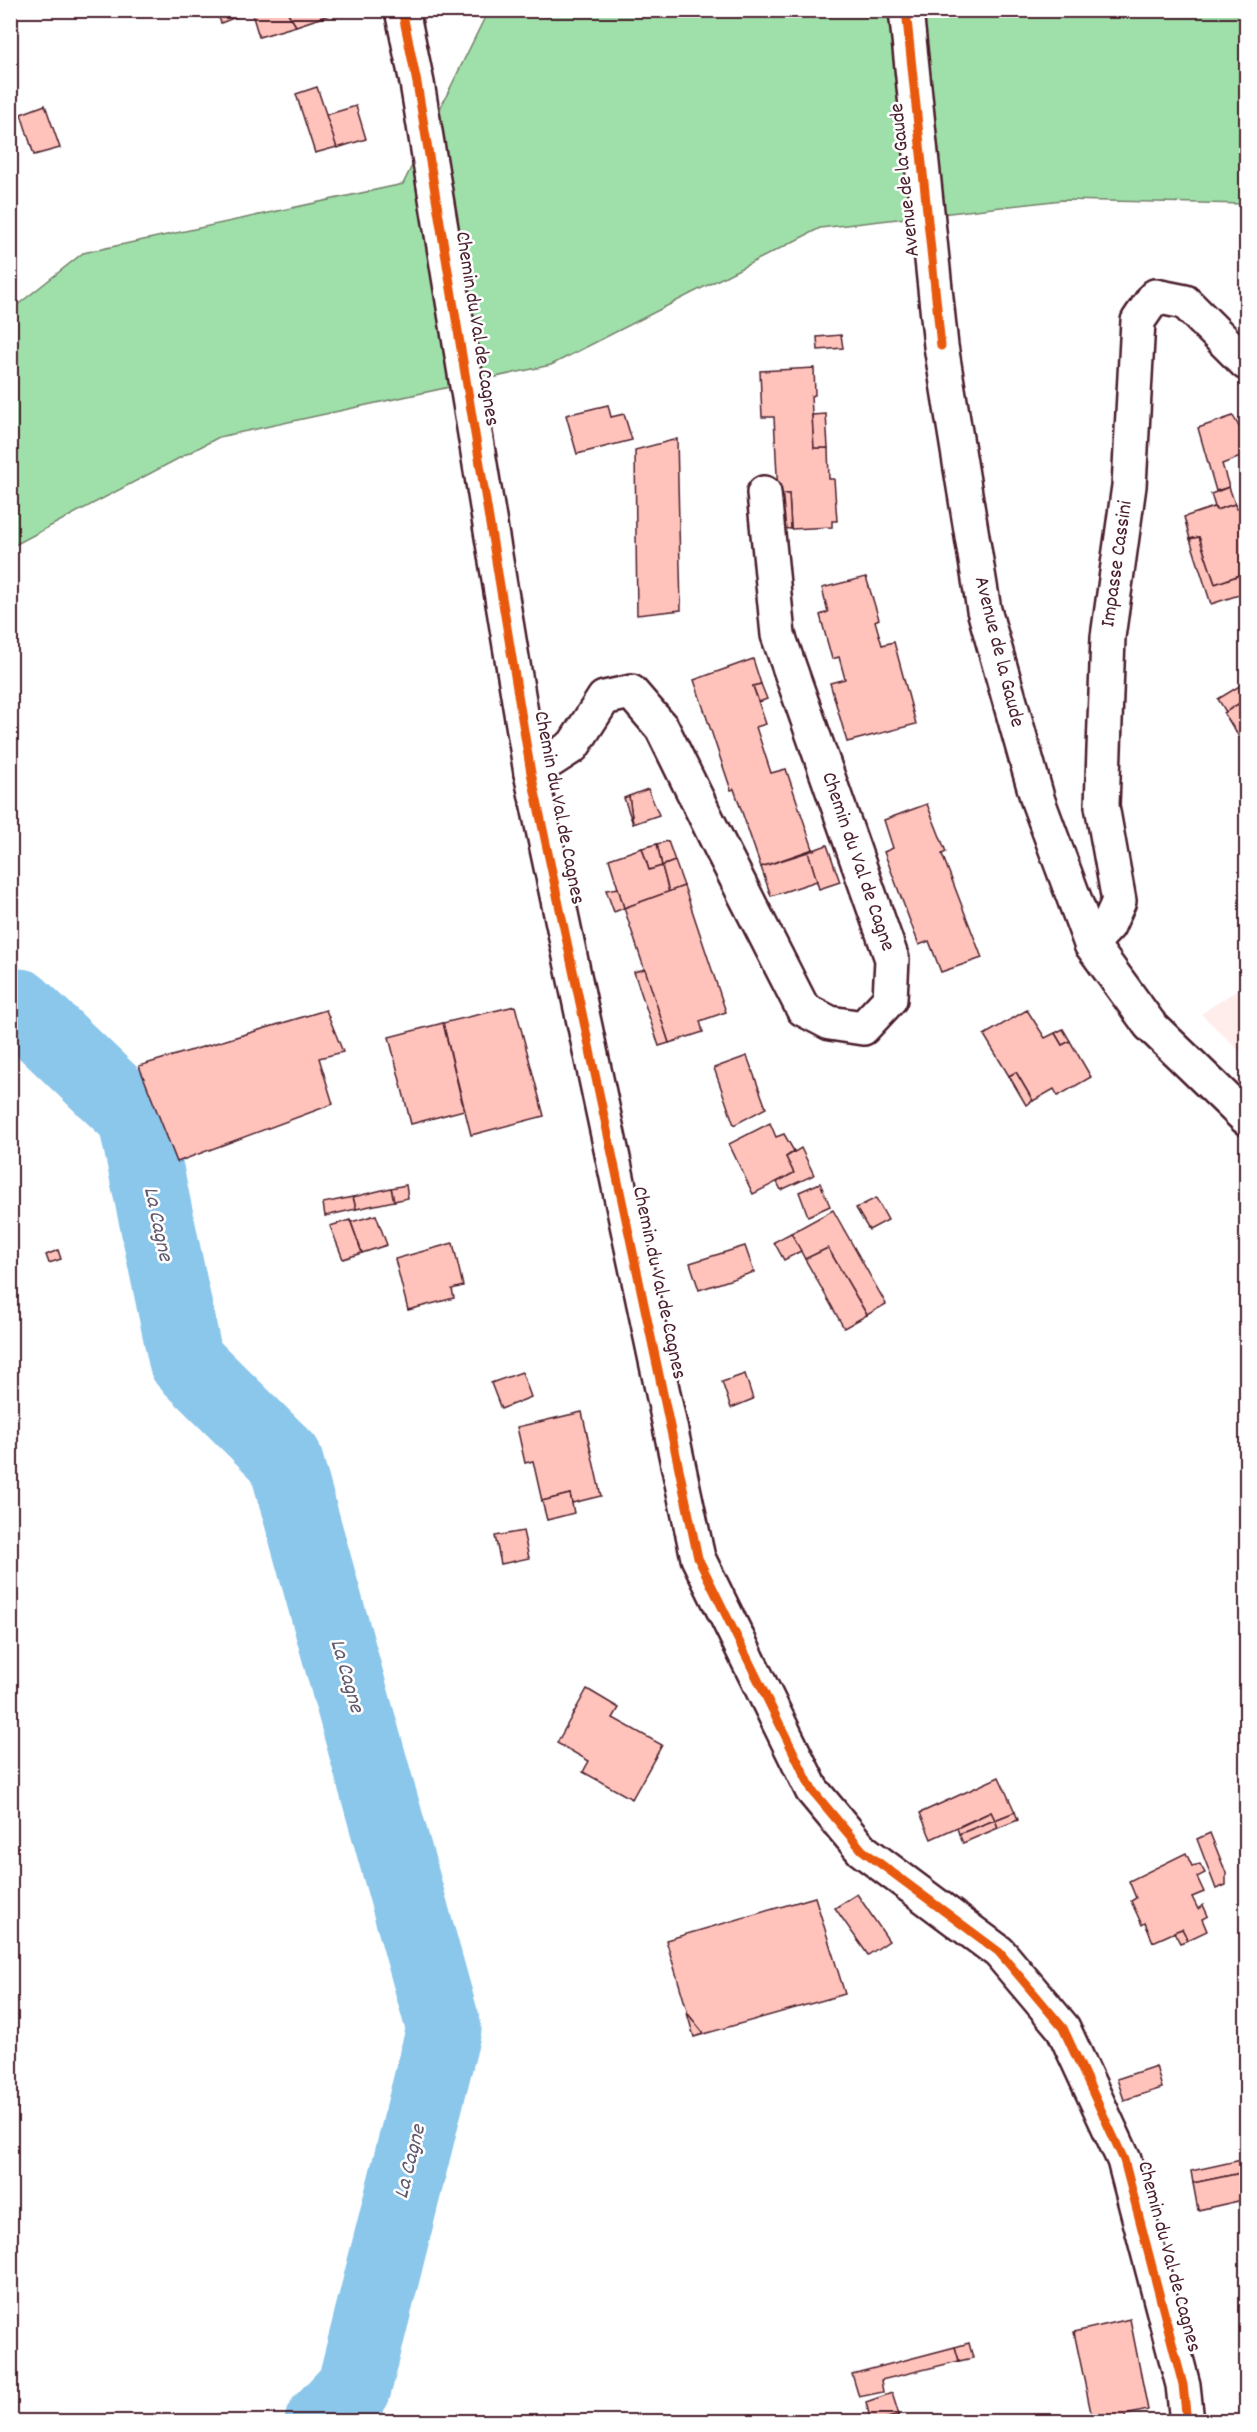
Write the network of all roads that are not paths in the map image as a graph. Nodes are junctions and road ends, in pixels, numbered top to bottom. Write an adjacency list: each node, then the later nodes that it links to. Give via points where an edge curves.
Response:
1 (402, 10): 5 (street, Chemin du Val de Cagnes)
2 (906, 10): 6 (street, Avenue de la Gaude, via 941,346 984,610 1038,801)
3 (1246, 363): 6 (street, Impasse Cassini, via 1185,302 1155,296 1138,321 1129,486 1108,637 1102,806 1119,902 1108,926)
4 (764, 492): 5 (street, Chemin du Val de Cagne, via 778,634 892,959 890,999 863,1028 831,1023 803,1009 662,728 631,692 604,698 573,746)
5 (531, 773): 8 (street, Chemin du Val de Cagnes, via 698,1558 812,1790 862,1850 999,1952 1063,2028 1124,2160 1183,2385)
6 (1091, 944): 7 (street, Avenue de la Gaude, via 1150,1025)
7 (1246, 1118)
8 (1186, 2421)

